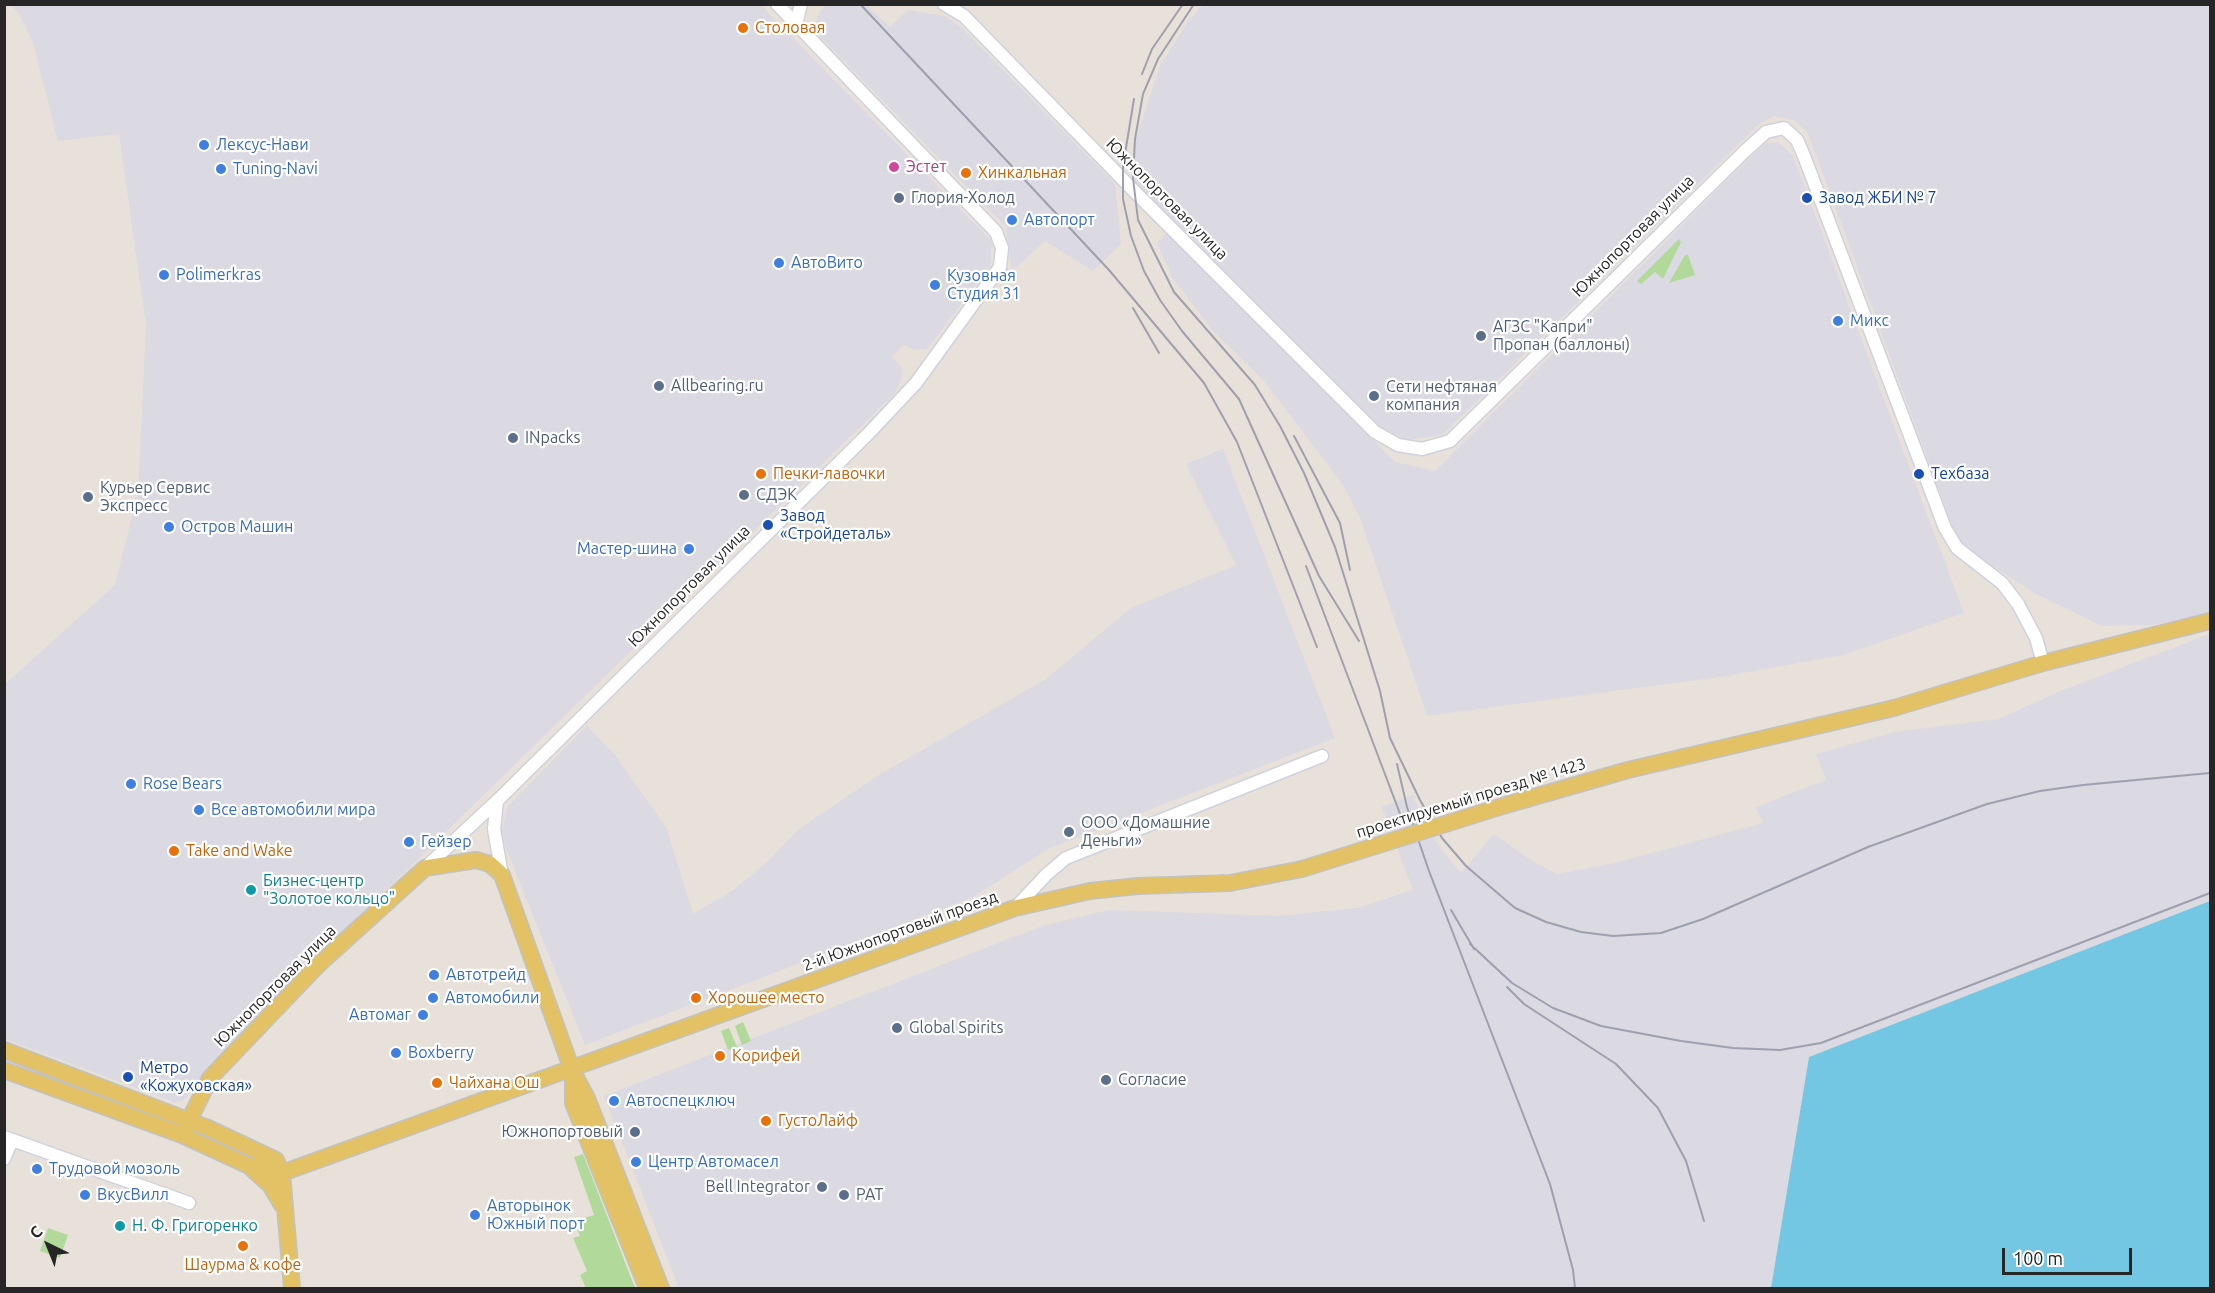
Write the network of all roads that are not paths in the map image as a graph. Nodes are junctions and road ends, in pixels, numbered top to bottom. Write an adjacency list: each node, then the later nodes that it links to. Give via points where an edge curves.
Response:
1 (777, 4): 4 (street, Южнопортовая улица)
2 (801, 4): 4 (street)
3 (944, 4): 6 (street, Южнопортовая улица, via 964,16 1374,431 1398,445 1422,449 1450,441 1745,151 1766,132 1784,128 1797,140 1804,156 1945,528 1957,548 2002,583 2018,604 2036,638)
4 (796, 24): 8 (street, Южнопортовая улица, via 996,232 1002,248 1000,267 916,383 868,434)
5 (2211, 621): 6 (main road)
6 (2043, 663): 11 (main road, проектируемый проезд № 1423, bridge, via 1933,696 1628,770 1302,869 1230,883 1090,891)
7 (1322, 756): 11 (street, 2-й Южнопортовый проезд, via 1066,858)
8 (497, 801): 9 (street, Южнопортовая улица); 10 (street, via 494,829)
9 (425, 868): 10 (main road, via 476,860 490,864); 15 (main road, Южнопортовая улица, via 318,965 256,1028 210,1078)
10 (502, 875): 14 (main road)
11 (1015, 908): 14 (main road, 2-й Южнопортовый проезд)
12 (4, 1050): 15 (main road)
13 (4, 1070): 17 (main road)
14 (573, 1070): 16 (main road); 21 (main road, 2-й Южнопортовый проезд)
15 (188, 1120): 17 (main road, Южнопортовая улица); 21 (main road, via 276,1160)
16 (588, 1121): 25 (main road); 26 (main road)
17 (182, 1135): 20 (main road)
18 (8, 1139): 19 (street); 22 (street)
19 (4, 1159)
20 (247, 1165): 21 (main road); 23 (main road, via 270,1185)
21 (282, 1173): 23 (main road)
22 (189, 1203)
23 (283, 1208): 24 (main road)
24 (292, 1288)
25 (647, 1288)
26 (661, 1288)

